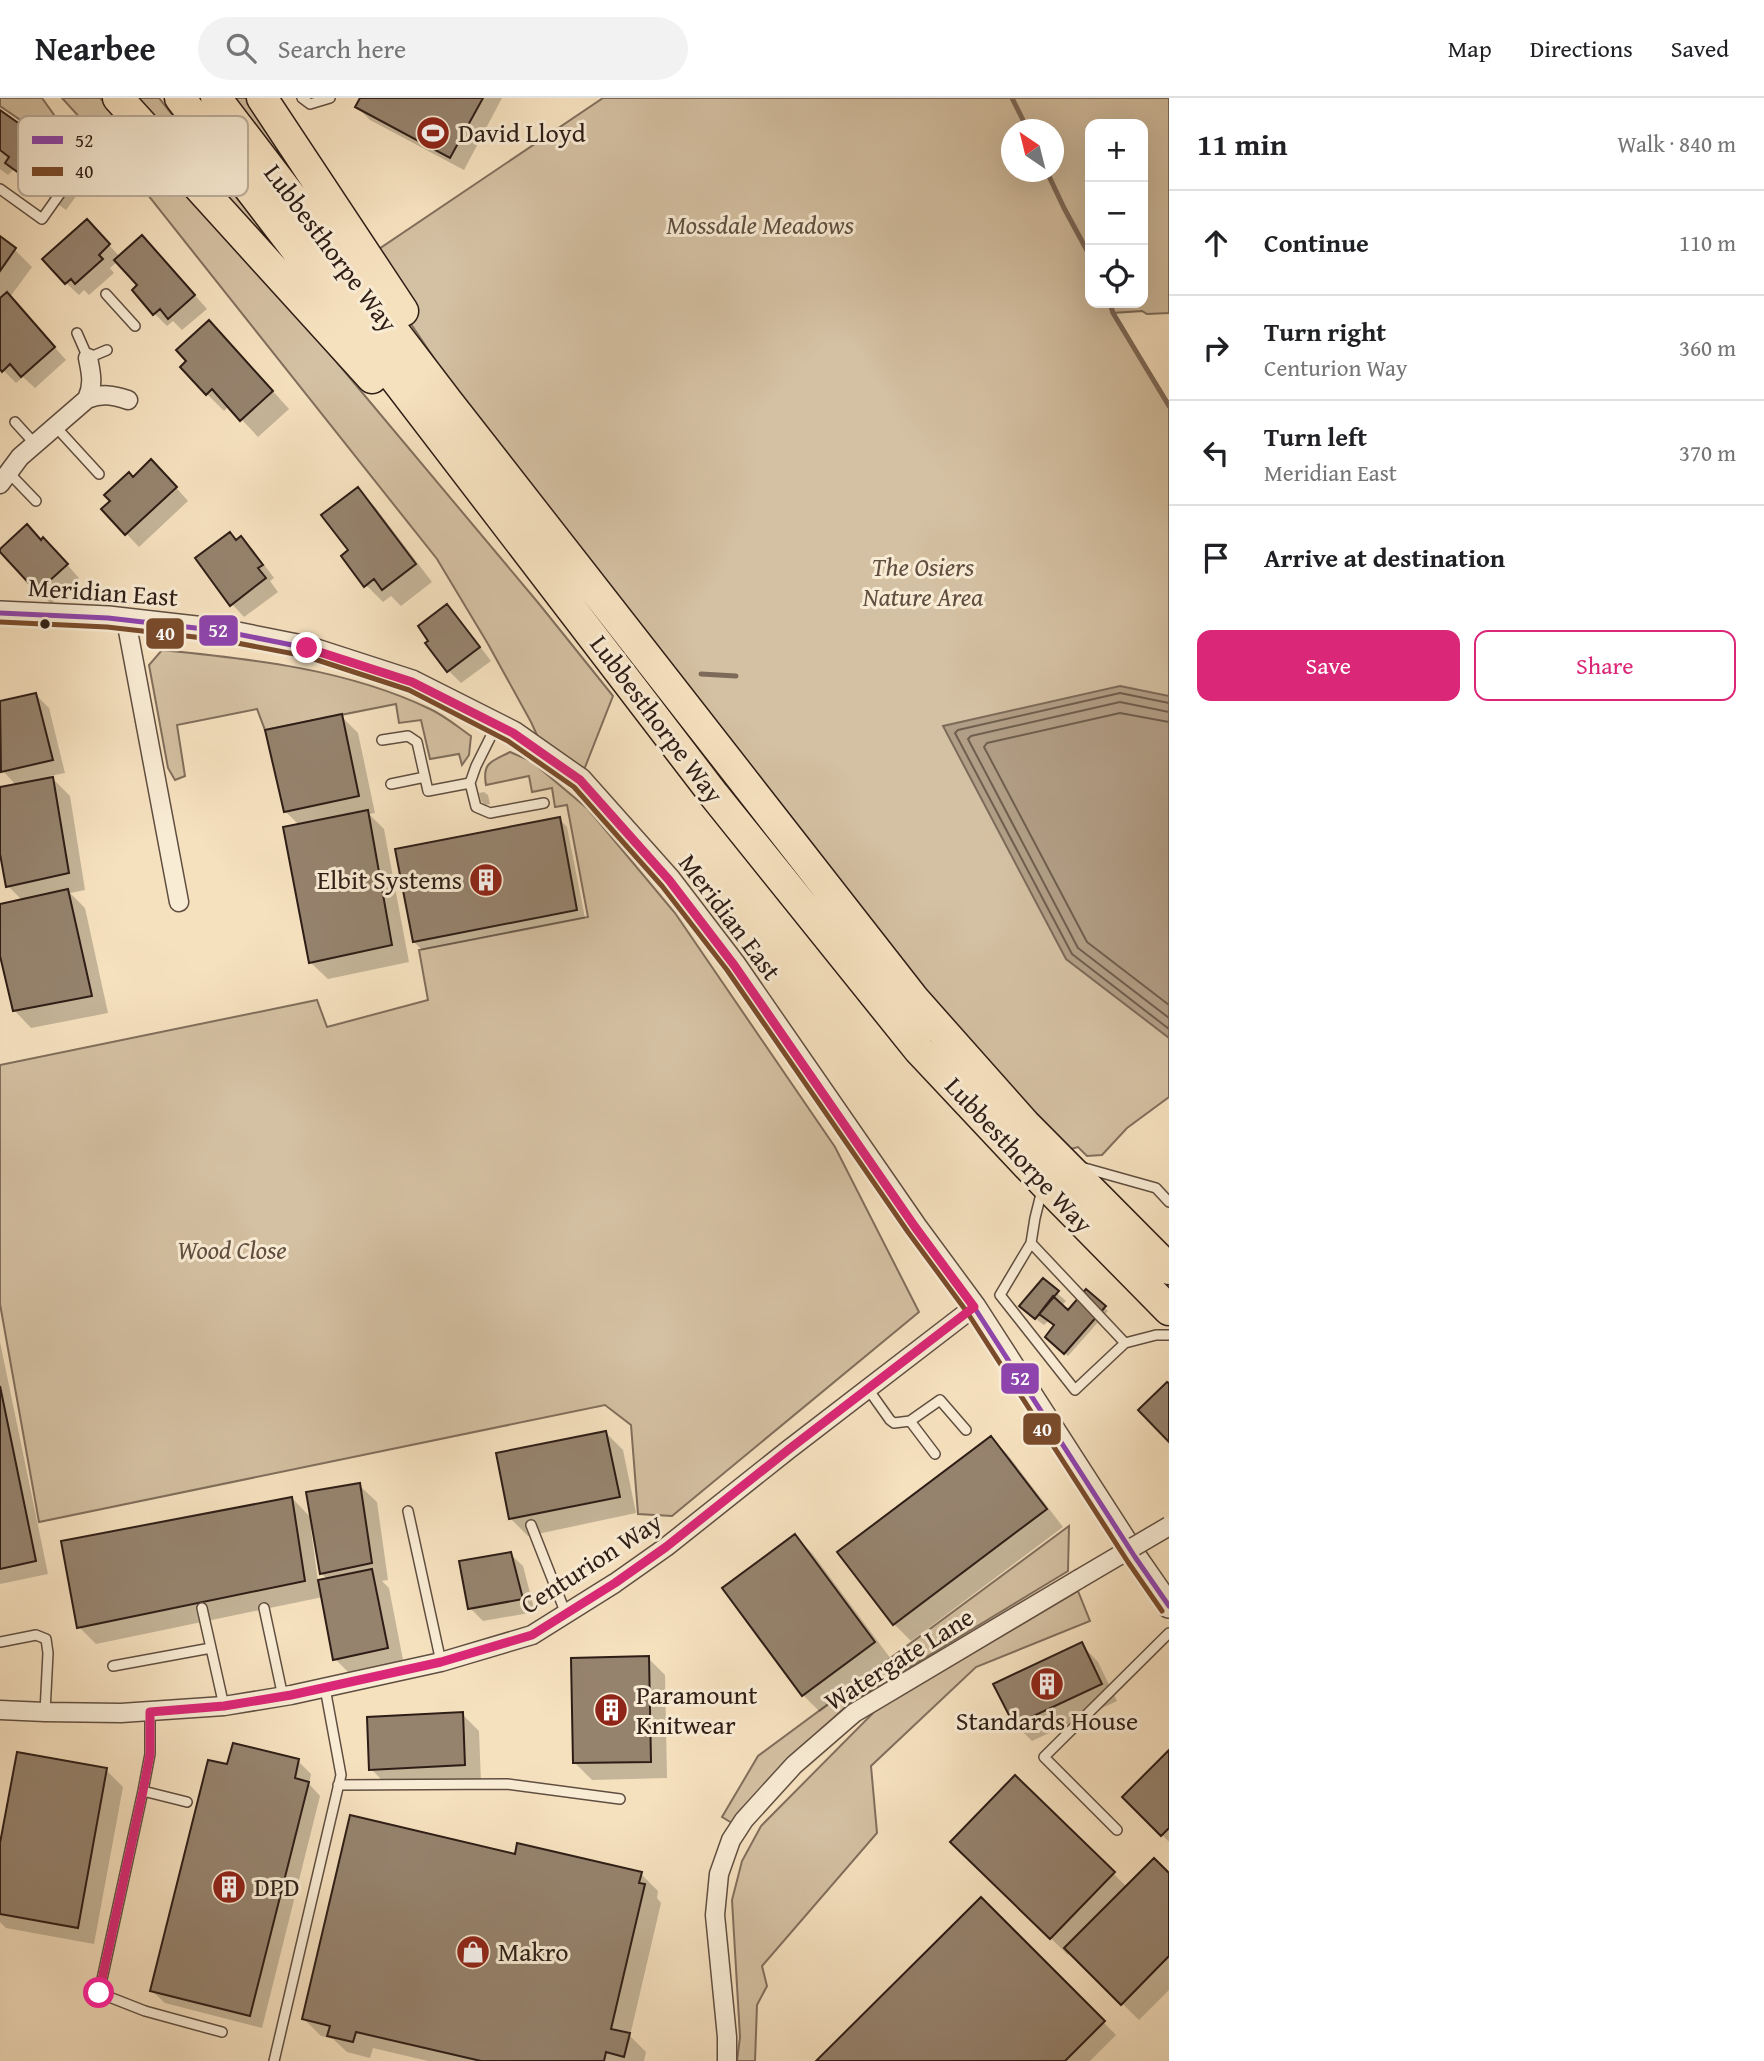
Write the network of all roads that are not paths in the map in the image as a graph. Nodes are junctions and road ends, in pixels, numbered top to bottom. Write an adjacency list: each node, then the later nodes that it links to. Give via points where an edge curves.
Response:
1 (118, 98): 7 (highway)
2 (180, 98): 8 (highway, Lubbesthorpe Way)
3 (216, 98): 9 (highway, Lubbesthorpe Way)
4 (262, 98): 28 (highway)
5 (302, 98): 6 (lane, via 310,104)
6 (330, 98)
7 (134, 116)
8 (194, 116)
9 (230, 116)
10 (248, 140): 28 (highway, Lubbesthorpe Way)
11 (248, 186): 29 (highway, Lubbesthorpe Way)
12 (0, 189): 13 (lane, via 42,219)
13 (59, 196)
14 (208, 196): 29 (highway)
15 (106, 294): 16 (lane)
16 (135, 326)
17 (77, 333): 19 (lane)
18 (107, 350): 19 (lane)
19 (88, 358): 20 (street, via 93,380)
20 (87, 399): 21 (street, via 99,394); 23 (street)
21 (132, 399)
22 (15, 422): 24 (lane)
23 (55, 426): 24 (street); 25 (lane)
24 (35, 444): 26 (street)
25 (100, 474)
26 (4, 478): 27 (lane)
27 (36, 501)
28 (555, 537): 39 (highway, Lubbesthorpe Way, via 914,999 1025,1124)
29 (536, 561): 39 (highway, Lubbesthorpe Way, via 714,795 910,1039)
30 (0, 613): 31 (street, Meridian East)
31 (127, 620): 32 (street, Meridian East, via 222,631 307,648 412,682); 38 (street)
32 (497, 725): 35 (lane); 43 (street, Meridian East, via 580,780 669,880)
33 (382, 740): 34 (lane, via 408,736 417,741)
34 (425, 777): 35 (lane, via 428,791); 36 (lane)
35 (470, 783): 37 (lane, via 476,807 490,813)
36 (391, 784)
37 (544, 803)
38 (179, 902)
39 (1053, 1172): 40 (lane, via 1156,1188); 41 (lane, via 1035,1217); 42 (highway, Lubbesthorpe Way); 44 (highway, Lubbesthorpe Way)
40 (1169, 1202)
41 (1031, 1243): 46 (lane); 46 (lane, via 1000,1295 1075,1390)
42 (1169, 1269)
43 (974, 1307): 47 (street, Centurion Way); 54 (street, Meridian East)
44 (1169, 1310)
45 (1169, 1335): 46 (lane)
46 (1125, 1343)
47 (867, 1389): 48 (lane, via 890,1420); 57 (street, Centurion Way, via 666,1547)
48 (910, 1422): 49 (lane, via 940,1400); 50 (lane)
49 (966, 1430)
50 (935, 1454)
51 (408, 1511): 61 (lane)
52 (531, 1525): 57 (lane)
53 (1169, 1526): 76 (street, Watergate Lane, bridge, via 854,1713 794,1765 744,1820 719,1874 715,1916)
54 (1169, 1606)
55 (202, 1608): 60 (lane)
56 (264, 1608): 64 (lane)
57 (566, 1614): 61 (street, Centurion Way, via 532,1635)
58 (1169, 1633): 73 (lane, via 1044,1757)
59 (0, 1642): 67 (lane, via 36,1635 46,1639)
60 (211, 1648): 62 (lane); 65 (lane)
61 (441, 1662): 63 (street, Centurion Way)
62 (113, 1666)
63 (325, 1688): 64 (street, Centurion Way); 69 (lane, via 341,1775)
64 (283, 1697): 65 (street, Centurion Way)
65 (224, 1706): 68 (street, Centurion Way)
66 (0, 1710): 67 (street, Centurion Way)
67 (45, 1712): 68 (street, Centurion Way)
68 (150, 1712): 70 (lane, via 150,1754)
69 (338, 1785): 71 (lane, via 506,1784); 75 (lane)
70 (143, 1791): 72 (lane); 74 (lane, via 99,1993)
71 (620, 1799)
72 (187, 1802)
73 (1117, 1830)
74 (222, 2032)
75 (274, 2061)
76 (727, 2061)

